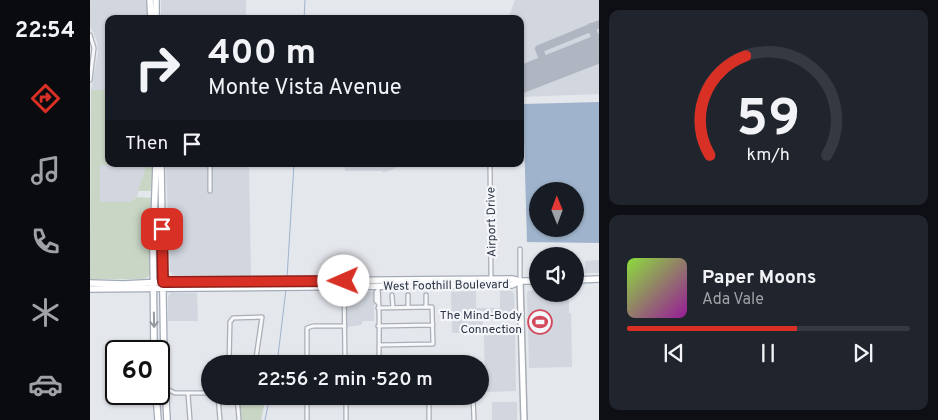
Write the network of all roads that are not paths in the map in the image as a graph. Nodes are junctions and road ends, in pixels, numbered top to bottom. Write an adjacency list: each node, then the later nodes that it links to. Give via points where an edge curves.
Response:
1 (150, 0): 3 (main road)
2 (156, 0): 4 (main road)
3 (151, 15)
4 (156, 15)
5 (90, 35): 6 (street, via 94,48)
6 (90, 80)
7 (156, 167): 25 (main road)
8 (161, 167): 24 (main road)
9 (210, 167): 11 (street)
10 (490, 167): 14 (street, Airport Drive)
11 (210, 191)
12 (520, 249): 18 (street)
13 (478, 279): 14 (main road, West Foothill Boulevard); 16 (main road, West Foothill Boulevard); 27 (main road)
14 (492, 279): 18 (main road, West Foothill Boulevard)
15 (599, 279): 17 (main road)
16 (448, 280): 23 (main road, West Foothill Boulevard); 26 (main road)
17 (584, 280)
18 (520, 281): 19 (main road, West Foothill Boulevard); 27 (main road, West Foothill Boulevard, via 512,285); 68 (main road)
19 (529, 281)
20 (242, 282): 22 (main road, West Foothill Boulevard); 24 (main road, West Foothill Boulevard); 28 (main road)
21 (90, 283): 25 (main road)
22 (287, 284): 23 (main road, West Foothill Boulevard); 28 (main road, West Foothill Boulevard)
23 (344, 284): 30 (main road, West Foothill Boulevard); 39 (street)
24 (163, 285): 25 (main road); 28 (main road, West Foothill Boulevard); 42 (main road)
25 (154, 286): 29 (main road); 41 (main road, one-way to 41)
26 (424, 286): 27 (main road, West Foothill Boulevard); 30 (main road, West Foothill Boulevard)
27 (456, 286)
28 (222, 288)
29 (90, 289)
30 (378, 289): 35 (street)
31 (408, 294): 37 (street)
32 (392, 295): 36 (street)
33 (426, 295): 34 (street)
34 (426, 307): 37 (street); 38 (street, via 432,307)
35 (378, 308): 36 (street); 40 (street)
36 (393, 308): 37 (street)
37 (408, 308)
38 (433, 325): 40 (street); 43 (street, via 433,344)
39 (345, 326): 44 (street, via 307,328); 45 (street)
40 (378, 326): 43 (street)
41 (154, 340)
42 (164, 340)
43 (379, 345): 46 (street)
44 (307, 355)
45 (345, 355)
46 (379, 355)
47 (229, 362): 47 (street, via 231,319 262,317 256,358)
48 (170, 391): 50 (street)
49 (201, 393): 50 (street)
50 (188, 394): 61 (street)
51 (157, 405): 59 (main road)
52 (166, 405): 60 (main road)
53 (219, 405): 62 (street)
54 (238, 405): 63 (street)
55 (307, 405): 64 (street)
56 (346, 405): 65 (street)
57 (429, 405): 66 (street)
58 (473, 405): 67 (street)
59 (158, 420)
60 (167, 420)
61 (190, 420)
62 (220, 420)
63 (239, 420)
64 (307, 420)
65 (346, 420)
66 (429, 420)
67 (474, 420)
68 (524, 420)

